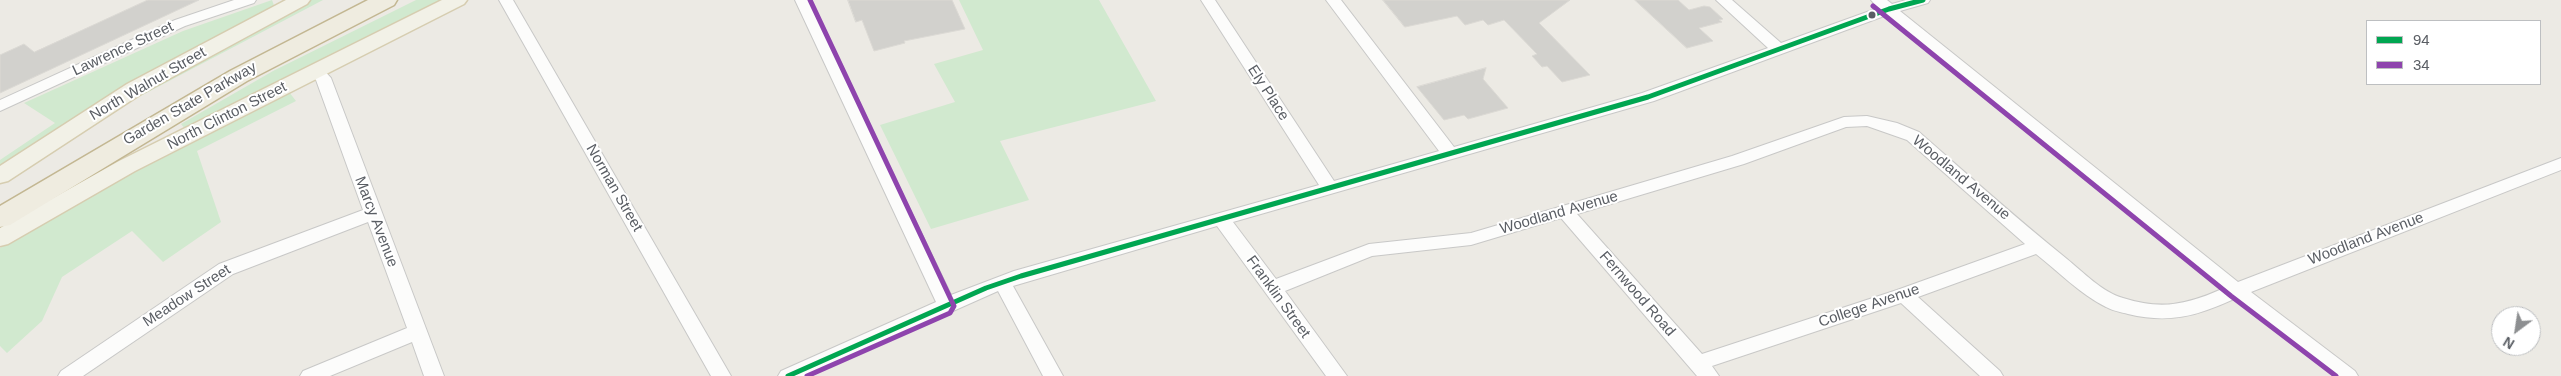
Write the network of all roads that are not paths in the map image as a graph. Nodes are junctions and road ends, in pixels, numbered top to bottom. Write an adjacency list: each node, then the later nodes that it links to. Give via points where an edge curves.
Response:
1 (249, 0): 16 (street, Lawrence Street, via 180,23)
2 (300, 0): 13 (main road, North Walnut Street)
3 (353, 0): 21 (highway, Garden State Parkway, via 205,77)
4 (386, 0): 24 (highway, Garden State Parkway, via 236,77)
5 (457, 0): 15 (main road, North Clinton Street)
6 (506, 0): 39 (street, Norman Street)
7 (802, 0): 32 (street)
8 (1208, 0): 20 (street, Ely Place)
9 (1333, 0): 17 (street)
10 (1723, 0): 14 (street)
11 (1923, 0): 12 (street)
12 (1883, 5): 14 (street); 30 (street)
13 (283, 6): 19 (main road, North Walnut Street, via 134,89)
14 (1779, 49): 17 (street, via 1648,98)
15 (316, 71): 23 (street, Marcy Avenue, via 323,78); 26 (main road, North Clinton Street, via 112,174)
16 (0, 106)
17 (1450, 153): 20 (street)
18 (2561, 164): 30 (street, Woodland Avenue)
19 (0, 176)
20 (1328, 187): 25 (street)
21 (0, 198)
22 (1565, 212): 27 (street, Woodland Avenue, via 1738,160 1824,128 1844,122 1867,121 1913,136); 29 (street, Woodland Avenue, via 1471,238 1369,250); 35 (street, Fernwood Road)
23 (373, 213): 33 (street, Marcy Avenue); 36 (street, Meadow Street, via 226,269)
24 (0, 218)
25 (1221, 218): 28 (street); 29 (street, Franklin Street)
26 (0, 238)
27 (2039, 246): 30 (street, Woodland Avenue, via 2114,303 2141,310 2170,313 2201,306); 31 (street, College Avenue)
28 (1002, 282): 32 (street); 41 (street)
29 (1271, 288): 42 (street, Franklin Street)
30 (2236, 290): 44 (street)
31 (1904, 295): 35 (street, College Avenue); 43 (street)
32 (947, 306): 34 (street)
33 (417, 332): 37 (street); 38 (street, Marcy Avenue)
34 (821, 369): 40 (street)
35 (1703, 370)
36 (68, 376)
37 (310, 376)
38 (434, 376)
39 (721, 376)
40 (788, 376)
41 (1053, 376)
42 (1337, 376)
43 (1993, 376)
44 (2348, 376)

